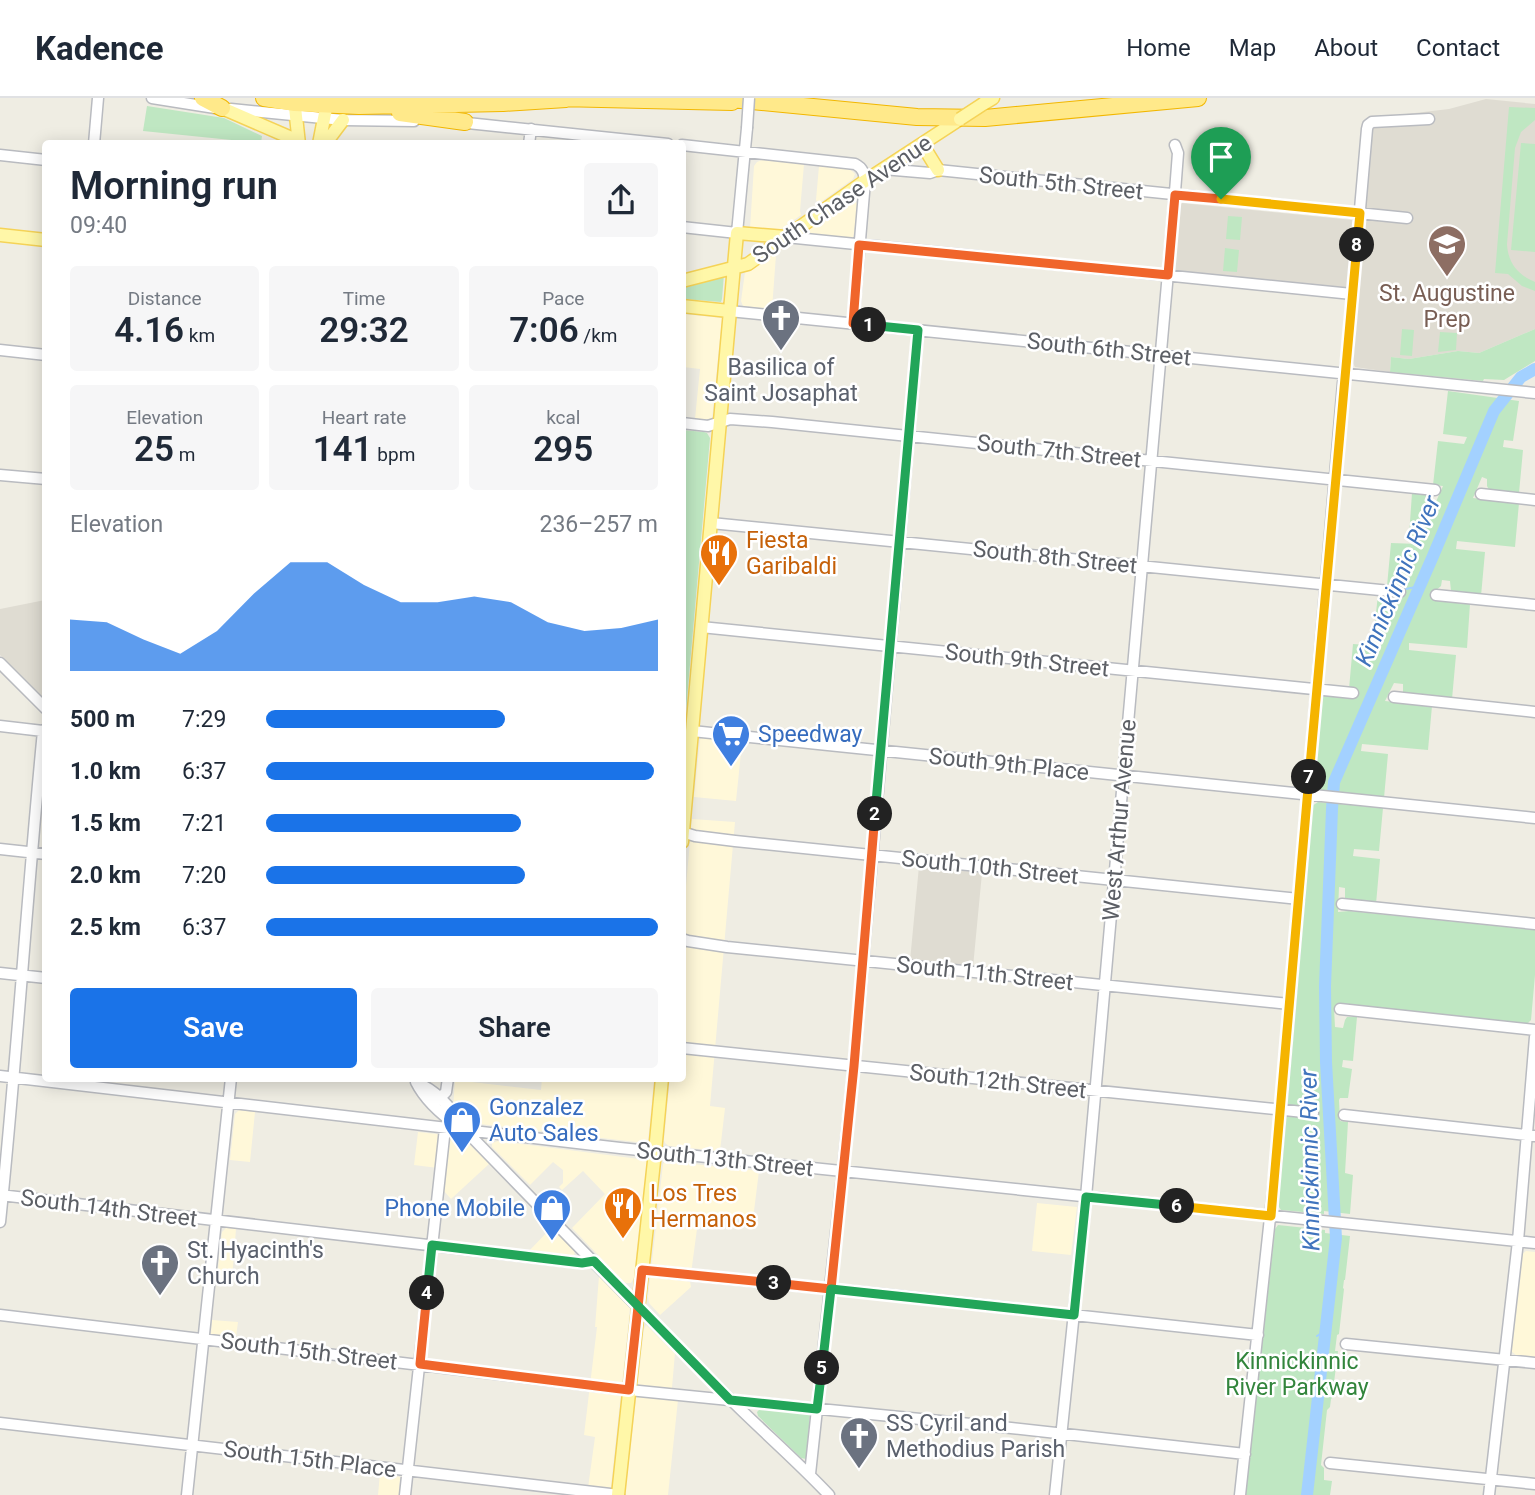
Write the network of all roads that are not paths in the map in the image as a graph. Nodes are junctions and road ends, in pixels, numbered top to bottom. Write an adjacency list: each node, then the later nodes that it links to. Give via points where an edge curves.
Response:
1 (98, 98): 19 (street)
2 (152, 98): 14 (street)
3 (203, 98): 14 (highway)
4 (264, 98): 12 (highway)
5 (555, 98): 9 (highway)
6 (720, 98): 10 (highway)
7 (993, 98): 26 (main road, South Chase Avenue, bridge)
8 (1198, 98): 10 (highway, via 985,118 917,117)
9 (566, 99): 10 (highway); 13 (highway)
10 (756, 100): 29 (street, bridge)
11 (324, 105): 12 (highway); 13 (highway); 16 (street); 22 (main road)
12 (295, 106): 14 (street); 21 (main road)
13 (358, 106): 16 (highway); 17 (highway)
14 (222, 108): 20 (main road)
15 (1429, 118): 36 (street, via 1368,125)
16 (343, 120): 17 (street); 23 (main road)
17 (465, 122): 18 (street)
18 (531, 129): 24 (street); 25 (street)
19 (94, 140)
20 (295, 140)
21 (299, 140)
22 (320, 140)
23 (328, 140)
24 (530, 140)
25 (631, 140)
26 (922, 144): 32 (main road, South Chase Avenue); 33 (main road)
27 (686, 145): 29 (street)
28 (1175, 145): 35 (street, West Arthur Avenue)
29 (745, 152): 34 (street, via 855,164 864,172); 39 (street)
30 (0, 155): 31 (street)
31 (42, 160)
32 (883, 169): 33 (street, South 5th Street); 34 (main road, South Chase Avenue)
33 (939, 170): 35 (street, South 5th Street)
34 (864, 181): 41 (main road, South Chase Avenue); 43 (street)
35 (1175, 195): 36 (street, South 5th Street); 45 (street, West Arthur Avenue)
36 (1360, 213): 37 (street, South 5th Street); 47 (street)
37 (1407, 218)
38 (686, 227): 39 (street)
39 (737, 233): 41 (main road); 44 (main road)
40 (0, 235): 42 (main road)
41 (786, 237): 43 (street); 44 (main road, South Chase Avenue, via 748,264)
42 (42, 240)
43 (859, 245): 45 (street); 50 (street)
44 (733, 268): 46 (main road, South Chase Avenue); 49 (main road)
45 (1168, 275): 47 (street); 54 (street, West Arthur Avenue)
46 (686, 280)
47 (1352, 294): 55 (street)
48 (686, 306): 49 (main road, South 6th Street)
49 (729, 311): 50 (street, South 6th Street); 57 (main road)
50 (853, 323): 51 (street, South 6th Street)
51 (918, 330): 54 (street, South 6th Street); 59 (street)
52 (0, 350): 53 (street)
53 (42, 355)
54 (1161, 355): 55 (street, South 6th Street); 60 (street, West Arthur Avenue)
55 (1345, 374): 56 (street, South 6th Street); 63 (street)
56 (1529, 392)
57 (719, 422): 58 (street, South 7th Street, via 708,426); 59 (street, South 7th Street, via 730,419); 67 (main road)
58 (686, 423)
59 (908, 436): 60 (street, South 7th Street); 68 (street)
60 (1150, 461): 63 (street, South 7th Street); 69 (street, West Arthur Avenue)
61 (0, 475): 62 (street)
62 (42, 479)
63 (1336, 480): 64 (street, South 7th Street); 70 (street)
64 (1436, 490)
65 (1480, 494): 66 (street)
66 (1535, 500)
67 (710, 523): 68 (street, South 8th Street); 74 (main road)
68 (899, 541): 69 (street, South 8th Street); 75 (street)
69 (1141, 566): 70 (street, South 8th Street); 77 (street, West Arthur Avenue)
70 (1327, 585): 71 (street, South 8th Street); 78 (street)
71 (1400, 592)
72 (1436, 595): 73 (street)
73 (1535, 605)
74 (701, 627): 75 (street, South 9th Street); 85 (main road)
75 (891, 646): 77 (street, South 9th Street); 86 (street)
76 (0, 663): 81 (street)
77 (1132, 671): 78 (street, South 9th Street); 88 (street, West Arthur Avenue)
78 (1316, 689): 79 (street, South 9th Street); 89 (street)
79 (1353, 693)
80 (1394, 697): 82 (street)
81 (42, 705)
82 (1535, 712)
83 (0, 726): 84 (street)
84 (42, 730)
85 (692, 731): 86 (street, South 9th Place); 90 (main road)
86 (881, 751): 88 (street, South 9th Place); 96 (street)
87 (42, 752): 94 (street)
88 (1123, 775): 89 (street, South 9th Place); 97 (street, West Arthur Avenue)
89 (1307, 795): 91 (street, South 9th Place); 98 (street)
90 (686, 798)
91 (1535, 818)
92 (686, 833): 96 (street, South 10th Street)
93 (0, 849): 94 (street)
94 (33, 853): 95 (street); 104 (street)
95 (42, 854)
96 (872, 855): 97 (street, South 10th Street); 102 (street)
97 (1114, 880): 98 (street, South 10th Street); 106 (street, West Arthur Avenue)
98 (1298, 898): 107 (street)
99 (1342, 904): 100 (street)
100 (1535, 924)
101 (686, 940): 102 (street, South 11th Street)
102 (863, 960): 106 (street, South 11th Street); 112 (street)
103 (0, 973): 104 (street)
104 (22, 976): 105 (street); 114 (street)
105 (42, 978)
106 (1105, 986): 107 (street, South 11th Street); 122 (street, West Arthur Avenue)
107 (1289, 1004): 125 (street)
108 (1340, 1009): 109 (street)
109 (1535, 1030)
110 (1535, 1037): 130 (street)
111 (686, 1048): 112 (street, South 12th Street)
112 (854, 1066): 122 (street, South 12th Street); 132 (street)
113 (0, 1076): 114 (street, South 13th Street)
114 (14, 1077): 115 (street, South 13th Street); 133 (street)
115 (42, 1080)
116 (55, 1082): 124 (street, South 13th Street)
117 (231, 1082): 124 (street)
118 (415, 1082): 129 (street, via 449,1120)
119 (416, 1082): 123 (street)
120 (447, 1082): 123 (street)
121 (662, 1082): 131 (main road)
122 (1096, 1090): 125 (street, South 12th Street); 134 (street, West Arthur Avenue)
123 (439, 1099): 129 (street)
124 (229, 1103): 128 (street, South 13th Street); 136 (street)
125 (1280, 1109): 126 (street, South 12th Street); 135 (street)
126 (1313, 1113)
127 (1344, 1115): 130 (street)
128 (445, 1128): 129 (street, South 13th Street); 140 (street)
129 (466, 1131): 131 (street, South 13th Street); 141 (street)
130 (1531, 1135): 138 (street)
131 (655, 1152): 132 (street, South 13th Street); 142 (main road)
132 (843, 1172): 134 (street, South 13th Street); 143 (street)
133 (1, 1196): 136 (street, South 14th Street); 137 (street)
134 (1086, 1197): 135 (street, South 13th Street); 146 (street, West Arthur Avenue)
135 (1271, 1216): 138 (street, South 13th Street); 147 (street)
136 (216, 1220): 140 (street, South 14th Street); 148 (street)
137 (0, 1222)
138 (1518, 1241): 139 (street, South 13th Street); 150 (street)
139 (1535, 1243)
140 (432, 1245): 141 (street, South 14th Street); 152 (street)
141 (594, 1261): 144 (street)
142 (642, 1270): 143 (street); 144 (main road)
143 (831, 1289): 146 (street); 155 (street)
144 (638, 1307): 153 (main road); 154 (street)
145 (0, 1315): 148 (street, South 15th Street)
146 (1074, 1315): 147 (street); 157 (street, West Arthur Avenue)
147 (1258, 1335): 159 (street)
148 (204, 1338): 152 (street, South 15th Street); 158 (street)
149 (1346, 1343): 150 (street)
150 (1504, 1360): 151 (street); 163 (street)
151 (1535, 1363)
152 (420, 1364): 153 (street, South 15th Street); 161 (street)
153 (629, 1390): 154 (street, South 15th Street); 167 (main road)
154 (730, 1400): 155 (street, South 15th Street); 162 (street)
155 (817, 1409): 157 (street, South 15th Street); 162 (street)
156 (0, 1423): 158 (street, South 15th Place)
157 (1061, 1433): 159 (street, South 15th Street); 169 (street, West Arthur Avenue)
158 (192, 1445): 161 (street, South 15th Place); 165 (street)
159 (1245, 1454): 170 (street)
160 (1330, 1463): 163 (street)
161 (408, 1471): 166 (street); 167 (street, South 15th Place)
162 (810, 1474): 168 (street)
163 (1491, 1480): 164 (street); 171 (street)
164 (1535, 1484)
165 (187, 1495)
166 (405, 1495)
167 (618, 1495)
168 (829, 1495)
169 (1055, 1495)
170 (1240, 1495)
171 (1489, 1495)

